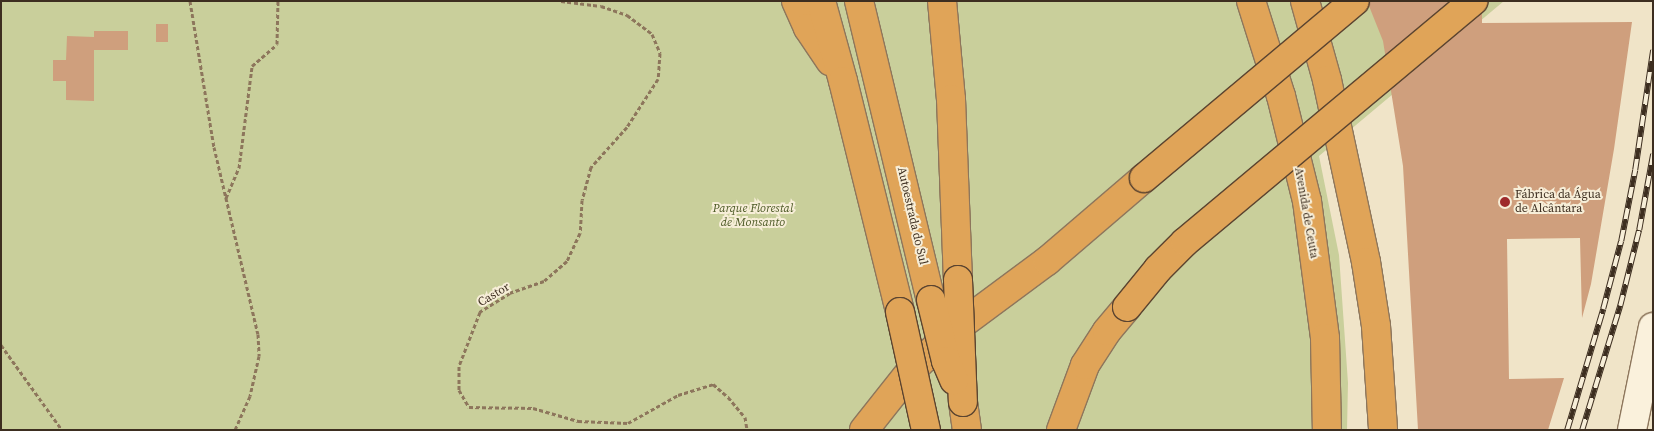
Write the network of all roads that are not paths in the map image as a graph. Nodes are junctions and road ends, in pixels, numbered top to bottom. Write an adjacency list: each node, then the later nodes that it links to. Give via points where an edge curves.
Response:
1 (796, 1): 9 (highway, via 808,28)
2 (821, 1): 9 (highway)
3 (859, 1): 11 (highway, Autoestrada do Sul, bridge, via 946,361)
4 (942, 1): 11 (highway, bridge, via 950,99)
5 (1251, 1): 12 (highway, Avenida de Ceuta, via 1282,96 1307,200 1326,338)
6 (1305, 1): 17 (highway, via 1334,109 1366,262 1376,326)
7 (1355, 1): 13 (highway, bridge, via 1047,261 954,330 910,372)
8 (1473, 1): 16 (highway, bridge, via 1185,242 1158,270 1107,331 1085,365)
9 (843, 80): 14 (highway, bridge)
10 (1653, 327): 18 (street)
11 (963, 402): 15 (highway, Autoestrada do Sul)
12 (1324, 428)
13 (864, 430)
14 (926, 430)
15 (967, 430)
16 (1061, 430)
17 (1383, 430)
18 (1632, 430)

